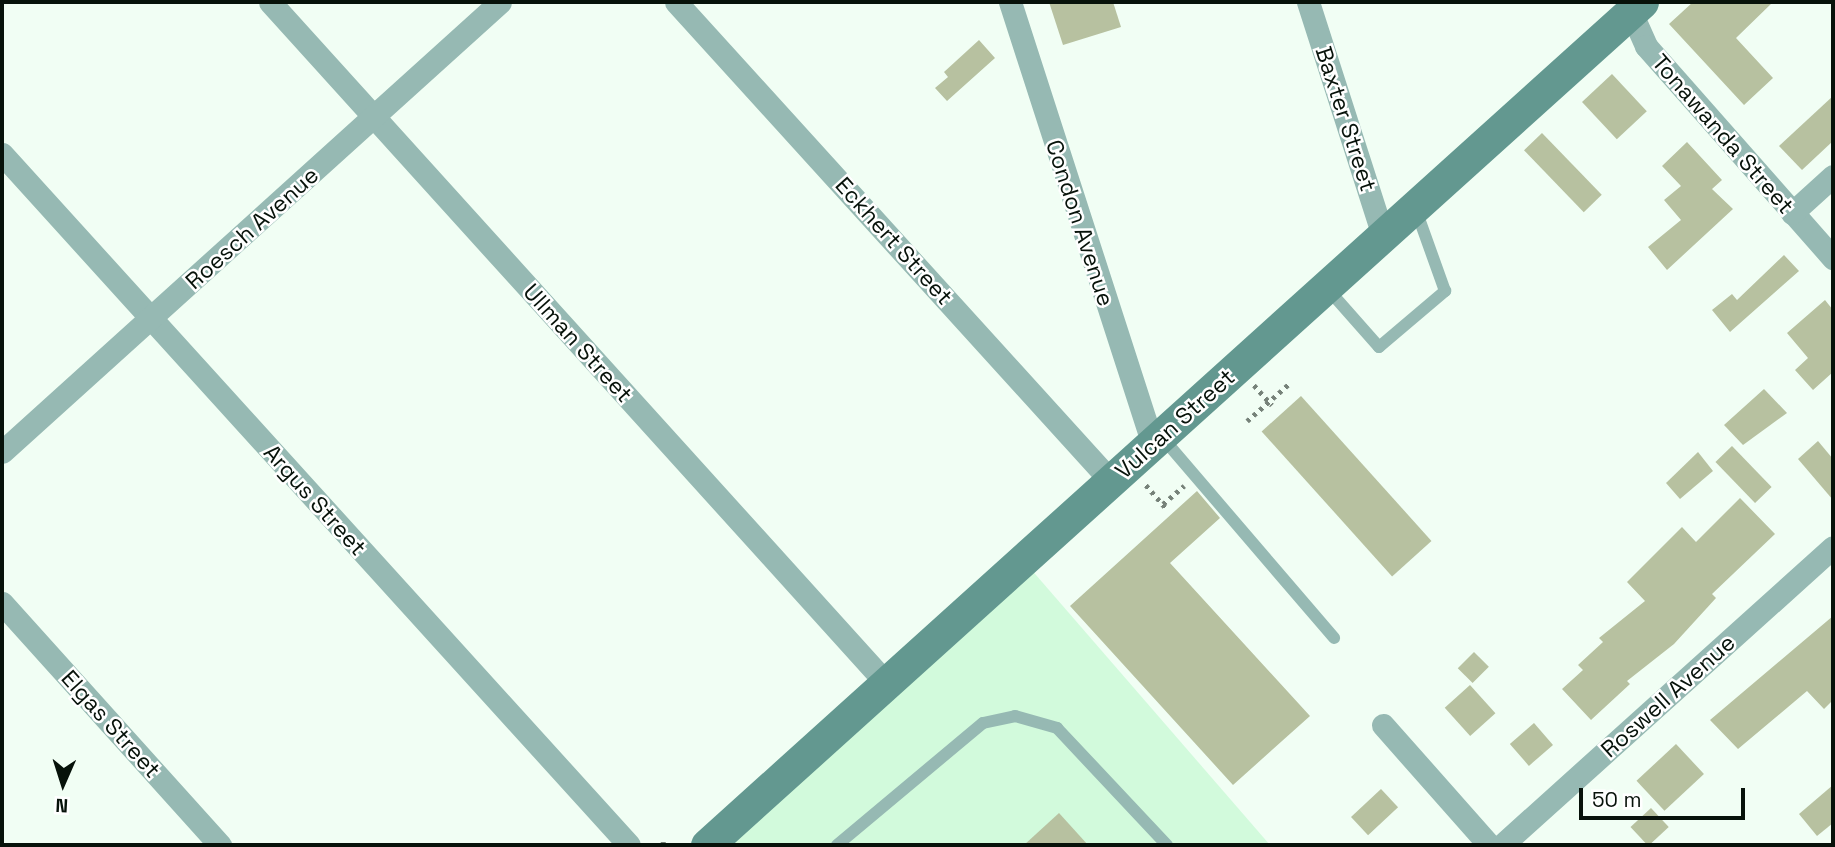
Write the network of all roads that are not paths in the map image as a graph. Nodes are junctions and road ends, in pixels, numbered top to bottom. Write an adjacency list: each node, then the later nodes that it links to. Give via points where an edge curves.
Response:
1 (270, 2): 7 (street, Ullman Street)
2 (500, 2): 7 (street, Roesch Avenue)
3 (676, 2): 18 (street, Eckhert Street)
4 (1010, 2): 16 (street, Condon Avenue)
5 (1308, 2): 12 (street, Baxter Street)
6 (1633, 5): 10 (street, Vulcan Street); 11 (street, Tonawanda Street, via 1646,46)
7 (374, 117): 15 (street, Roesch Avenue); 22 (street, Ullman Street)
8 (2, 154): 15 (street, Argus Street)
9 (1833, 176): 11 (street)
10 (1415, 207): 12 (street, Vulcan Street); 14 (lane, via 1445,291 1379,346)
11 (1792, 213): 13 (street, Tonawanda Street)
12 (1383, 235): 14 (street, Vulcan Street)
13 (1833, 258)
14 (1326, 287): 16 (street, Vulcan Street)
15 (151, 319): 17 (street, Roesch Avenue); 25 (street, Argus Street)
16 (1157, 440): 18 (street, Vulcan Street); 21 (lane)
17 (2, 452)
18 (1127, 482): 22 (street, Vulcan Street)
19 (1833, 547): 30 (street, Roswell Avenue)
20 (2, 603): 24 (street, Elgas Street)
21 (1334, 638)
22 (887, 684): 26 (street, Vulcan Street)
23 (1383, 725): 29 (street)
24 (220, 845)
25 (629, 845)
26 (707, 845)
27 (837, 845): 28 (lane, via 983,723 1015,716 1057,728)
28 (1167, 845)
29 (1489, 845)
30 (1502, 845)

